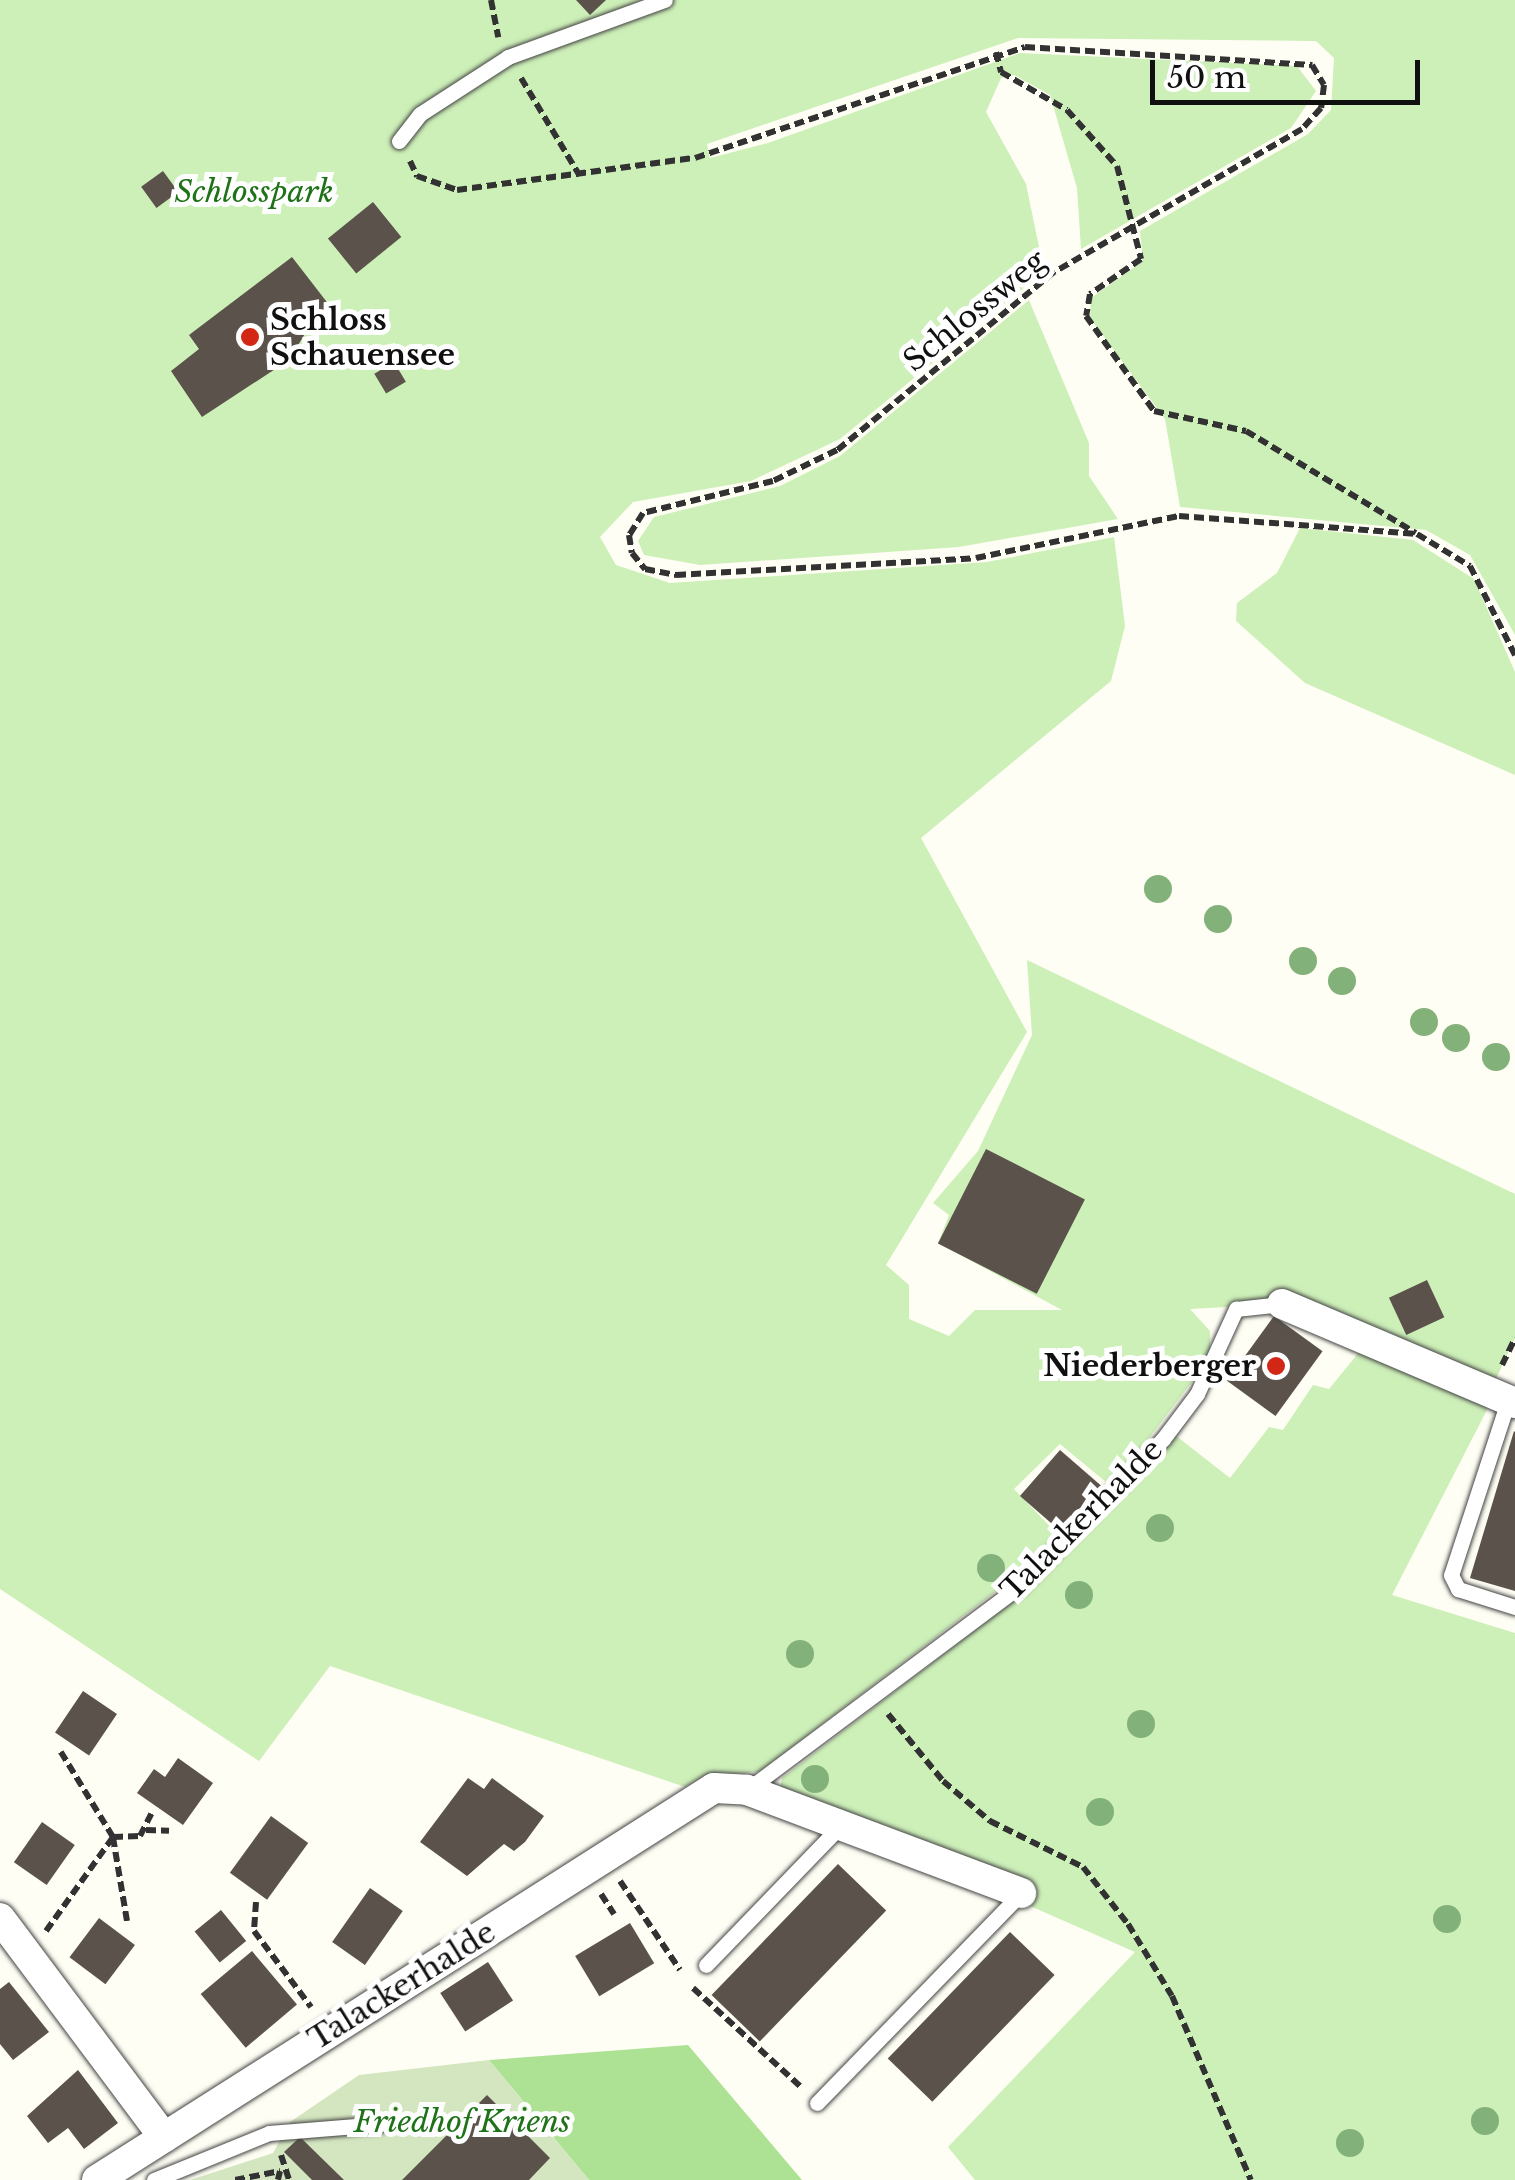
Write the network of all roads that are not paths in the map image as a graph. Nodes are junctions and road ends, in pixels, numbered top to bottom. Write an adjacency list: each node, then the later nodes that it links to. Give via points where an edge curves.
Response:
1 (665, 0): 2 (lane, via 508,57 420,114)
2 (399, 141)
3 (1282, 1304): 4 (street); 6 (lane, Talackerhalde, via 1236,1309 1197,1394 1074,1535 874,1698)
4 (1512, 1402): 5 (lane, via 1451,1575 1458,1589)
5 (1515, 1607)
6 (747, 1790): 7 (street, Talackerhalde); 13 (street, Talackerhalde, via 714,1788)
7 (840, 1826): 8 (street, Talackerhalde); 10 (lane)
8 (1020, 1892): 11 (lane, Talackerhalde)
9 (0, 1918): 13 (street)
10 (706, 1965)
11 (816, 2103)
12 (381, 2124): 15 (lane, via 269,2133)
13 (164, 2137): 14 (street, Talackerhalde)
14 (98, 2180)
15 (154, 2180)

